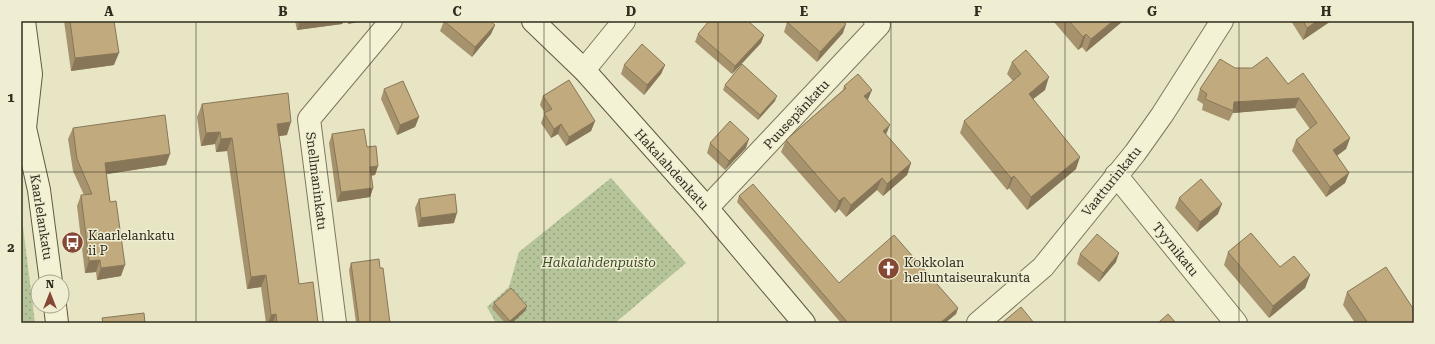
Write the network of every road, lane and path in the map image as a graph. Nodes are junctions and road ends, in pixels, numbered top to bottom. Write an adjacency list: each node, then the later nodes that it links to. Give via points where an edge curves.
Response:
1 (24, 21): 8 (street, Kaarlelankatu, via 31,74)
2 (391, 21): 12 (street, Snellmaninkatu, via 309,119)
3 (533, 21): 7 (street, Hakalahdenkatu)
4 (624, 21): 7 (street)
5 (875, 21): 10 (street, Puusepänkatu, via 879,25)
6 (1222, 21): 9 (street, Vaatturinkatu, via 1162,115)
7 (584, 70): 10 (street, Hakalahdenkatu)
8 (22, 126): 11 (street, Kaarlelankatu, via 39,190)
9 (1116, 175): 14 (street, Vaatturinkatu, via 1042,266); 15 (street, Tyynikatu)
10 (707, 208): 13 (street, Hakalahdenkatu)
11 (50, 274)
12 (335, 323)
13 (804, 323)
14 (978, 323)
15 (1236, 323)

